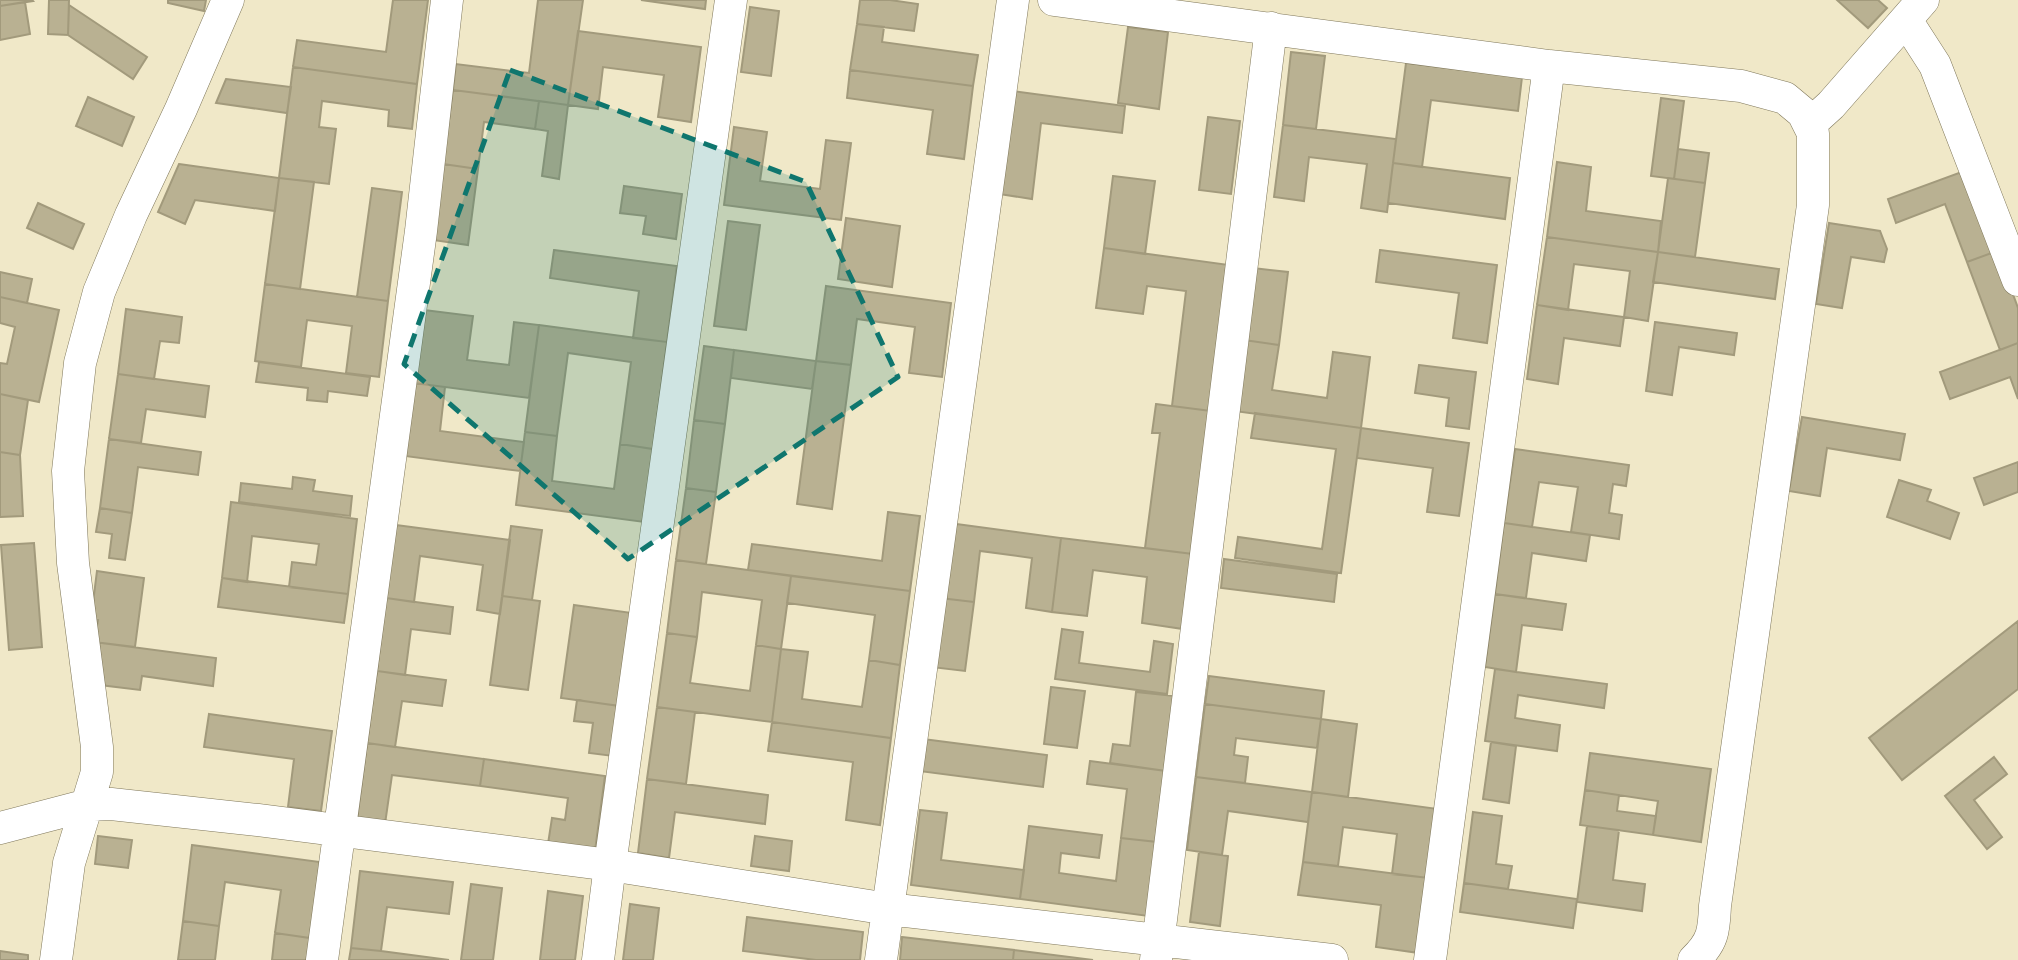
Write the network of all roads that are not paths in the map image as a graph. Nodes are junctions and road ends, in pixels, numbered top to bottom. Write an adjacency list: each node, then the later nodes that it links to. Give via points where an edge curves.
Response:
1 (228, 0): 11 (street, via 99,292 80,363 68,471 73,563 97,747 97,772)
2 (447, 0): 13 (street, via 419,245)
3 (730, 0): 14 (street)
4 (1013, 0): 15 (street)
5 (1054, 0): 7 (street)
6 (1914, 10): 9 (street); 10 (street)
7 (1271, 28): 8 (street); 16 (street)
8 (1549, 66): 9 (street, via 1741,86 1785,98); 22 (street)
9 (1809, 125): 23 (street, via 1813,133 1813,205 1714,929 1709,944)
10 (2018, 280)
11 (88, 805): 12 (street); 13 (street); 17 (street, via 69,863)
12 (0, 828)
13 (338, 831): 14 (street); 18 (street)
14 (610, 865): 15 (street); 19 (street)
15 (888, 908): 16 (street); 20 (street)
16 (1157, 950): 21 (street)
17 (56, 960)
18 (322, 960)
19 (598, 960)
20 (881, 960)
21 (1332, 960)
22 (1430, 960)
23 (1694, 960)

